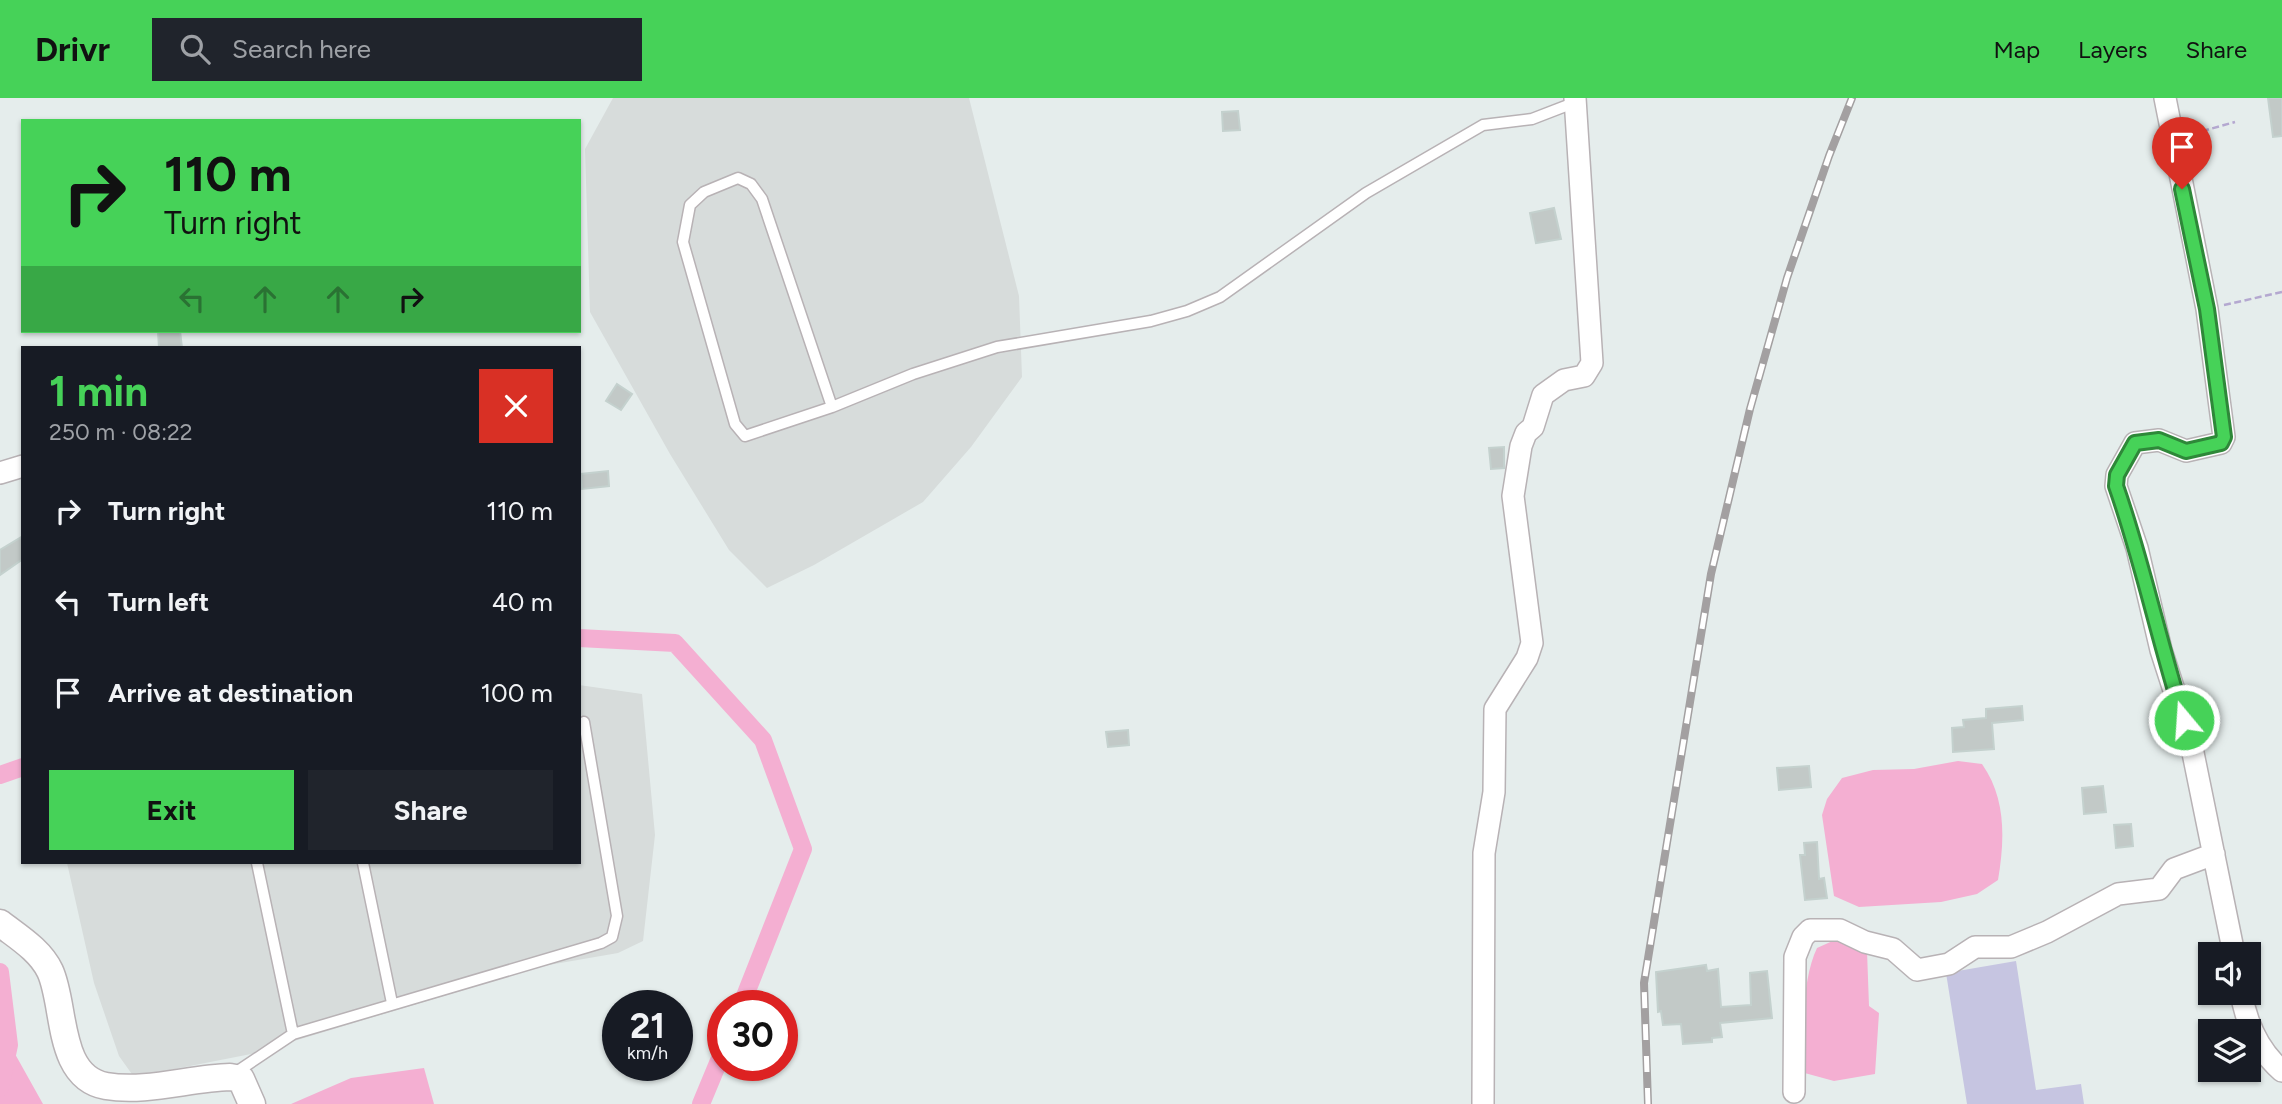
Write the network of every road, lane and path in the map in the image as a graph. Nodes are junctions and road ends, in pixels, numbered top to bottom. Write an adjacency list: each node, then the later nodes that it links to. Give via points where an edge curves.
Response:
1 (2165, 98): 4 (street)
2 (1578, 99): 7 (lane, via 1532,119 1483,125 1366,193 1220,297 1151,321 997,347); 23 (street, via 1592,363 1584,376 1564,380 1543,395 1533,427 1524,437 1513,496 1532,643 1528,658 1495,709 1494,792 1484,853)
3 (2235, 121): 4 (path)
4 (2172, 141): 6 (street)
5 (2282, 292): 6 (path)
6 (2207, 309): 11 (street, via 2224,437 2221,443 2186,451 2159,440 2135,443 2117,475 2116,486 2191,743)
7 (832, 407): 7 (lane, via 745,436 738,432 683,242 690,205 704,192 738,178 751,184 762,199)
8 (21, 467): 9 (street)
9 (0, 473)
10 (584, 722): 16 (lane, via 617,916 612,937)
11 (2214, 854): 15 (street); 21 (street, via 2174,869 2159,889 2119,894 2011,947 1975,947 1949,964 1917,970 1893,949 1840,930 1810,930 1795,957)
12 (257, 864): 18 (lane)
13 (363, 864): 16 (lane)
14 (0, 923): 20 (street, via 37,952 51,972 65,1042 90,1080 130,1087)
15 (2232, 942)
16 (392, 1003): 18 (lane)
17 (2244, 1005): 19 (street, via 2251,1032)
18 (293, 1034): 20 (lane)
19 (2282, 1071)
20 (230, 1077): 22 (street, via 241,1079)
21 (1794, 1092)
22 (252, 1104)
23 (1483, 1104)

